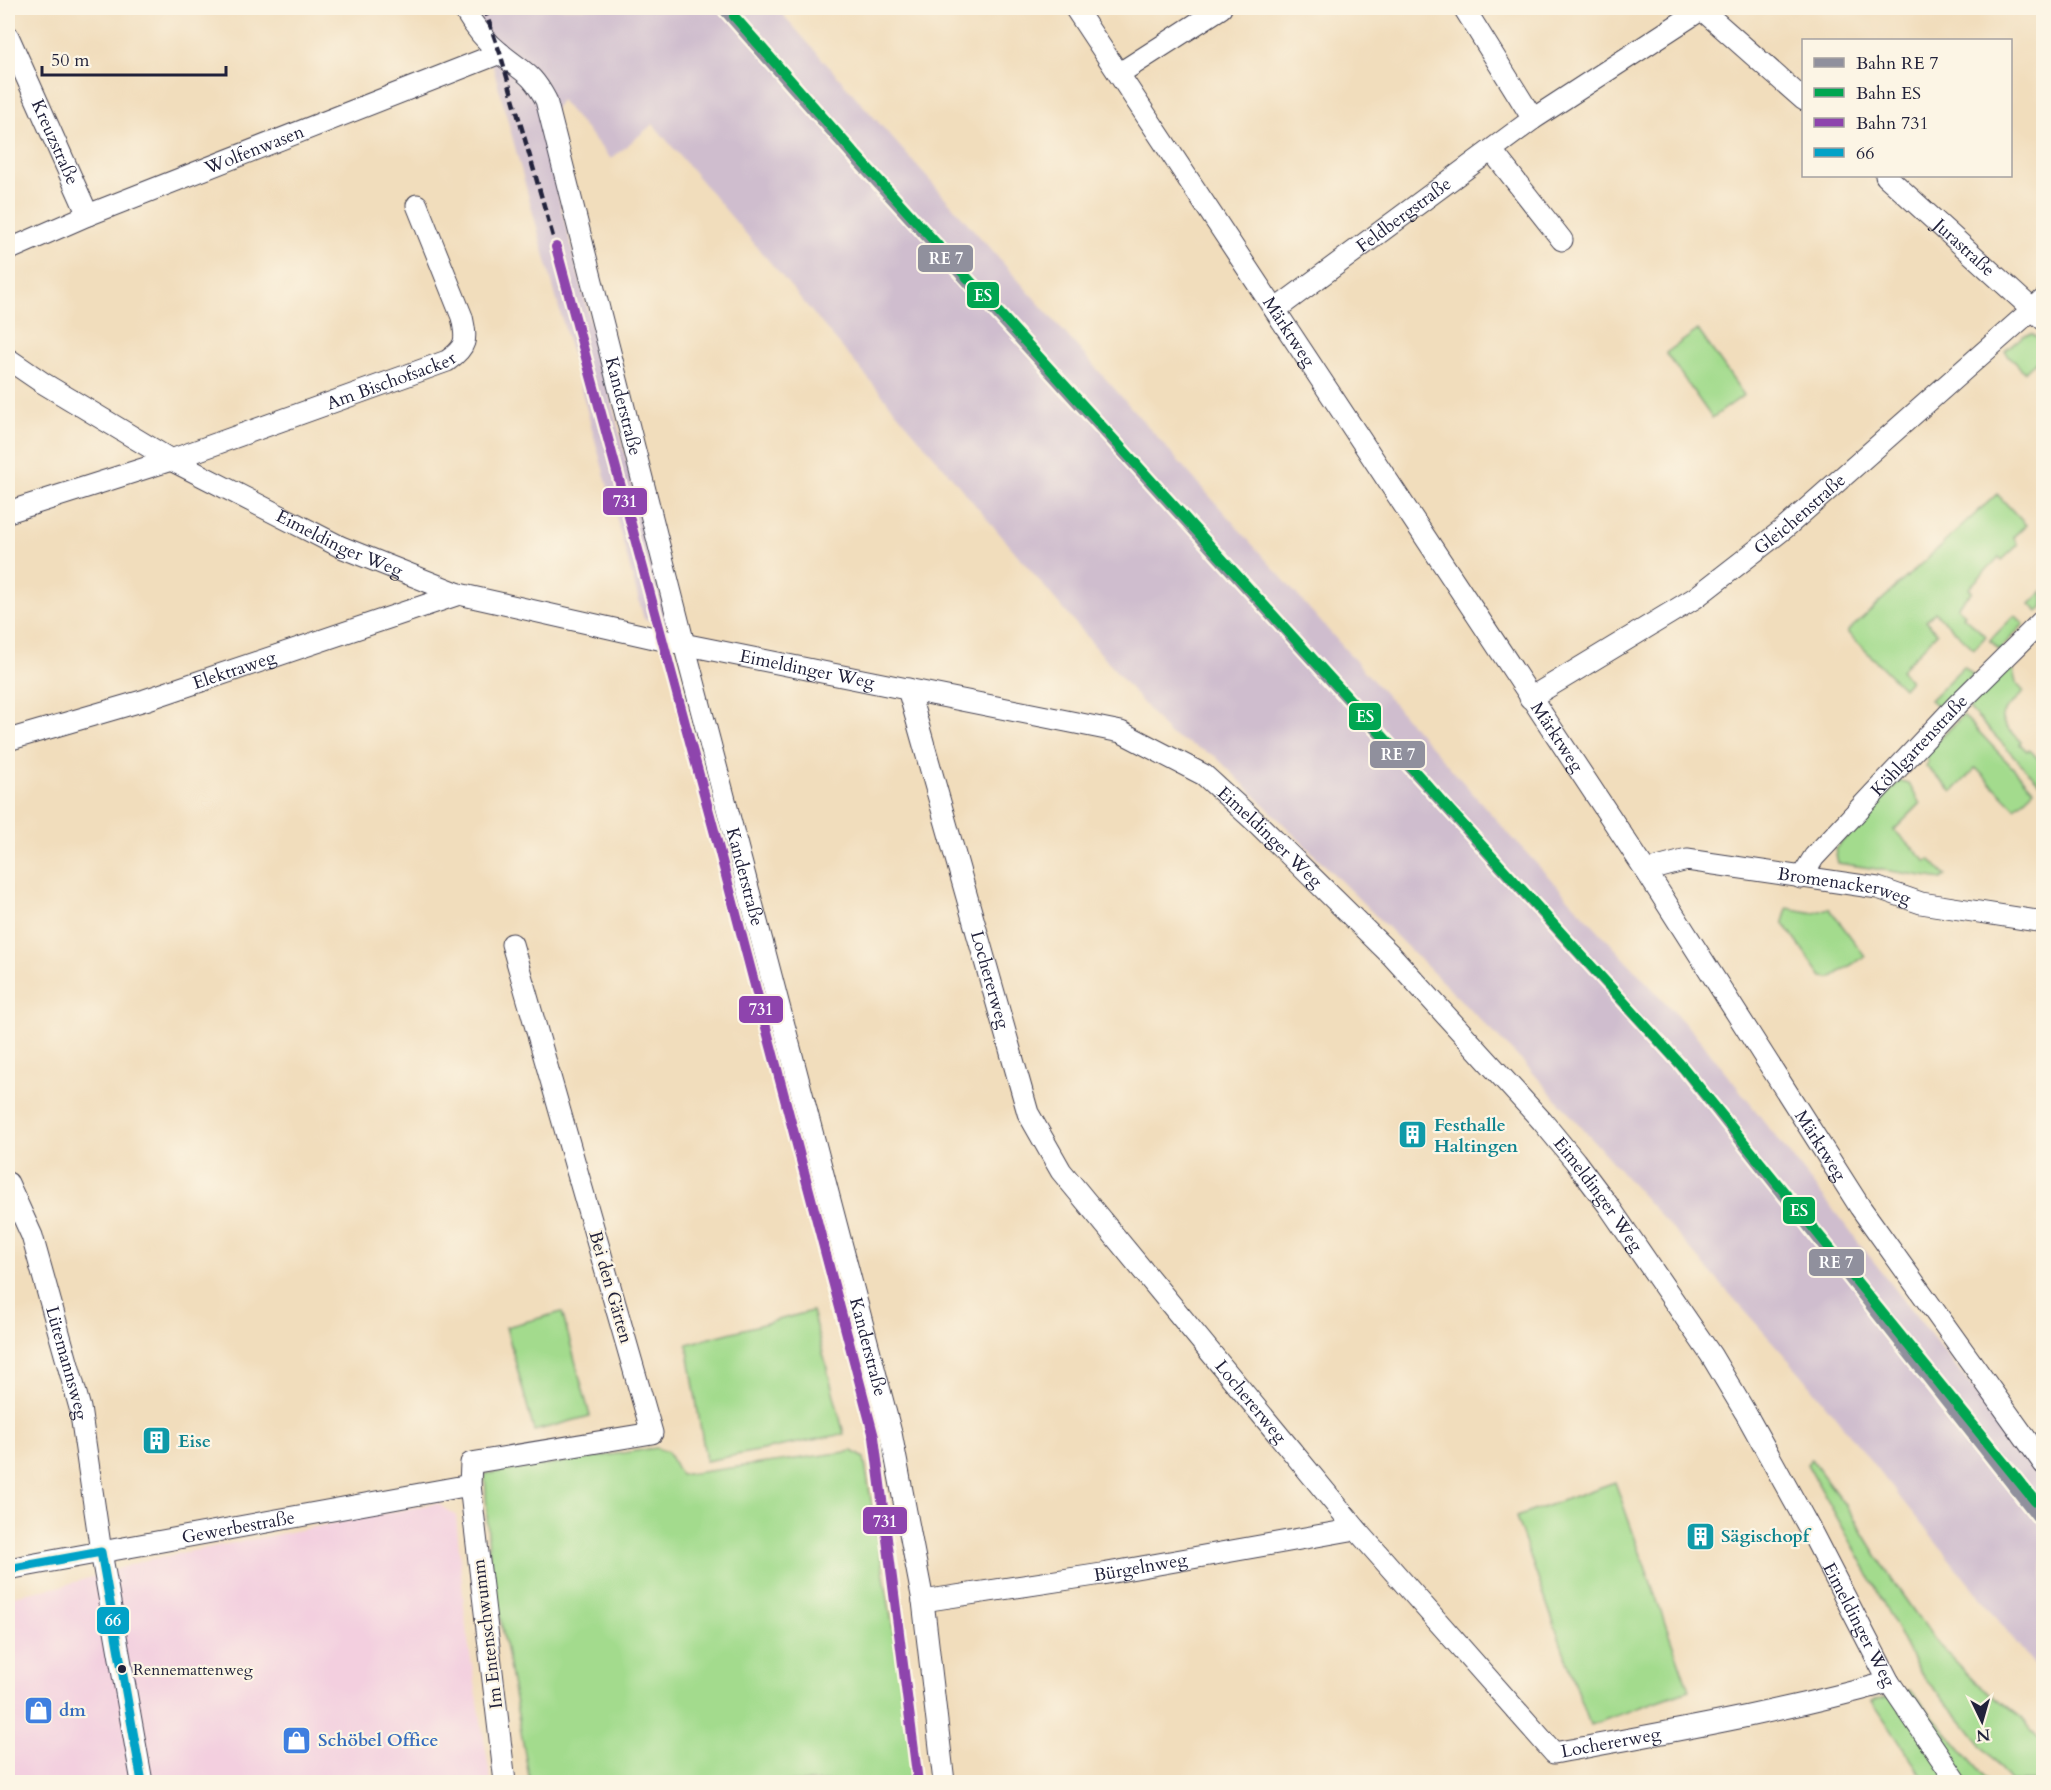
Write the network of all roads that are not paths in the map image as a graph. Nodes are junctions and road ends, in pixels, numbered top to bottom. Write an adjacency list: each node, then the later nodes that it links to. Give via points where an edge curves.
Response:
1 (463, 8): 7 (street, Kanderstraße, via 473,26)
2 (1076, 8): 8 (street, Märktweg)
3 (1221, 8): 8 (street)
4 (1464, 8): 10 (street)
5 (1701, 8): 9 (street); 10 (street, Feldbergstraße)
6 (8, 36): 14 (street, Kreuzstraße)
7 (501, 53): 14 (street, Wolfenwasen); 24 (street, Kanderstraße, via 536,81 546,100)
8 (1120, 73): 18 (street, Märktweg)
9 (1802, 99)
10 (1533, 119): 11 (street, Feldbergstraße)
11 (1492, 151): 15 (street); 18 (street, Feldbergstraße)
12 (1887, 177): 17 (street, Jurastraße)
13 (417, 205): 20 (street, Am Bischofsacker, via 462,317 466,334 458,353 447,361)
14 (88, 215): 16 (street, Wolfenwasen)
15 (1562, 240)
16 (8, 250)
17 (2039, 309): 26 (street, Gleichenstraße, via 1785,528 1695,597)
18 (1275, 310): 26 (street, Märktweg)
19 (8, 358): 20 (street, Eimeldinger Weg)
20 (171, 460): 21 (street); 22 (street, Eimeldinger Weg, via 341,547)
21 (8, 512)
22 (459, 594): 24 (street, Eimeldinger Weg); 27 (street, Elektraweg, via 145,700)
23 (2043, 618): 29 (street, Köhlgartenstraße, via 1822,848)
24 (684, 644): 25 (street, Eimeldinger Weg); 38 (street, Kanderstraße, via 891,1433)
25 (908, 689): 35 (street, Lochererweg, via 1028,1113 1061,1171); 39 (street, Eimeldinger Weg, via 1121,732 1204,775 1391,955 1575,1161 1679,1308 1745,1412)
26 (1530, 698): 28 (street, Märktweg)
27 (8, 740)
28 (1646, 871): 29 (street, Bromenackerweg, via 1687,860); 33 (street, Märktweg, via 1860,1207)
29 (1801, 878): 30 (street, Bromenackerweg, via 1878,888 1921,903)
30 (2043, 922)
31 (512, 944): 34 (street, Bei den Gärten, via 652,1433 471,1463)
32 (8, 1183): 36 (street, Lütemannsweg, via 33,1236 80,1408)
33 (2043, 1464)
34 (470, 1485): 36 (street, Gewerbestraße); 41 (street, Im Entenschwumm)
35 (1356, 1529): 38 (street, Bürgelnweg); 39 (street, Lochererweg, via 1554,1753 1714,1723)
36 (101, 1552): 37 (street, Gewerbestraße); 40 (street)
37 (8, 1569)
38 (923, 1601): 42 (street, Kanderstraße)
39 (1889, 1682): 43 (street, Eimeldinger Weg)
40 (142, 1782)
41 (505, 1782)
42 (944, 1782)
43 (1957, 1782)

